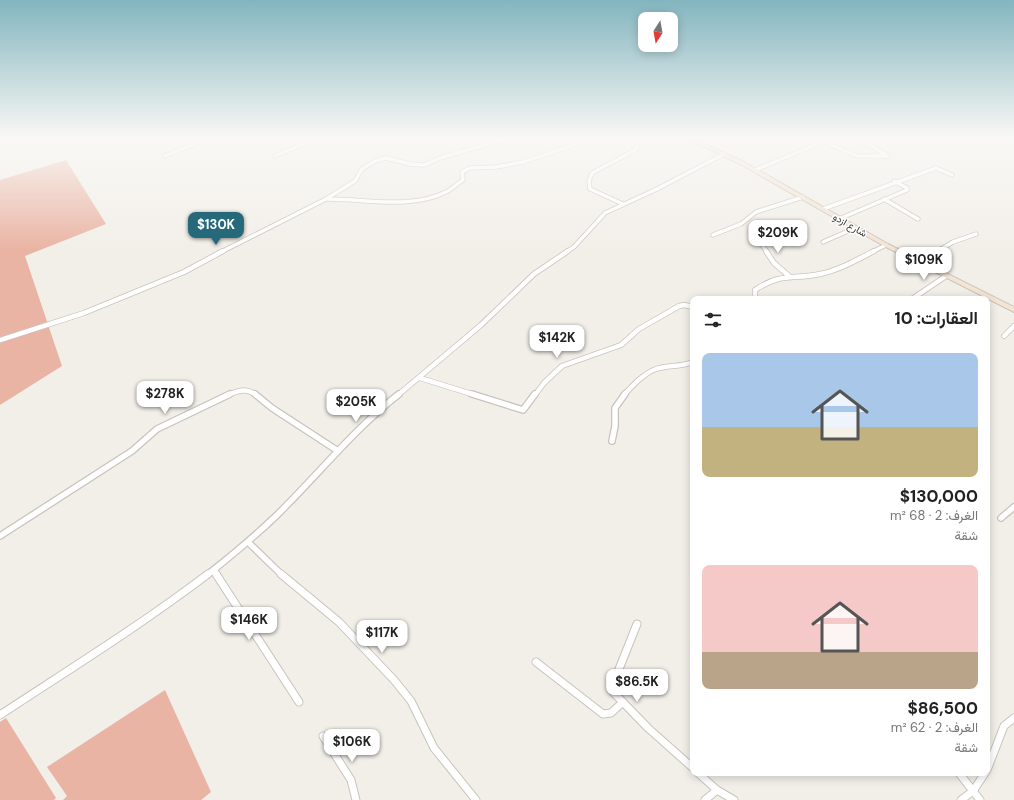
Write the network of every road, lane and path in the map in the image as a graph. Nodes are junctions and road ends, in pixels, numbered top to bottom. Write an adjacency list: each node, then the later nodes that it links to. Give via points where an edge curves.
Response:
1 (359, 175): 9 (street, via 355,181)
2 (462, 175): 9 (street, via 462,181 445,193 429,197 396,202 354,198)
3 (591, 175): 11 (street, via 588,186 590,189)
4 (682, 175): 11 (street)
5 (764, 175): 8 (street, شارع ازدو)
6 (912, 175): 7 (street)
7 (894, 181): 10 (street, via 907,189); 12 (street)
8 (803, 198): 12 (street, شارع ازدو); 17 (street, via 756,212 741,224)
9 (326, 199): 32 (street, via 184,272 84,313)
10 (884, 199): 13 (street); 14 (street)
11 (623, 204): 34 (street, via 606,213 564,255 534,274)
12 (823, 210): 13 (street, شارع ازدو)
13 (839, 219): 15 (street, شارع ازدو)
14 (918, 219)
15 (855, 228): 19 (street); 20 (street, شارع ازدو)
16 (976, 234): 21 (street, via 953,242)
17 (713, 235)
18 (758, 239): 22 (street, via 774,263)
19 (823, 242)
20 (886, 245): 21 (street, شارع ازدو); 22 (street, via 820,274)
21 (919, 263): 23 (street, شارع ازدو)
22 (789, 276): 24 (street, via 767,282 755,290)
23 (946, 276): 25 (street); 26 (street, شارع ازدو)
24 (755, 296)
25 (916, 296)
26 (986, 296)
27 (990, 298): 29 (street, شارع ازدو)
28 (690, 307): 34 (street, via 679,306 639,329 620,345 562,366 544,383 523,410)
29 (1014, 310)
30 (1014, 326): 31 (street)
31 (1004, 336)
32 (0, 340)
33 (690, 363): 35 (street, via 656,369 639,379 615,408 616,426)
34 (420, 378): 36 (street)
35 (612, 441)
36 (338, 451): 39 (street, via 252,392 239,390 157,429 132,452); 40 (street)
37 (1014, 507): 38 (street)
38 (1001, 518)
39 (0, 536)
40 (248, 542): 41 (street); 57 (street, via 282,575 339,622 394,680 411,701 434,748)
41 (214, 570): 44 (street); 46 (street, via 107,645)
42 (637, 624): 45 (street, via 613,684 614,693)
43 (536, 662): 45 (street, via 603,714 611,712)
44 (299, 702)
45 (622, 702): 50 (street)
46 (0, 715)
47 (1014, 718): 49 (street, via 1004,726)
48 (323, 736): 56 (street, via 351,780)
49 (990, 762)
50 (690, 765)
51 (701, 776): 54 (street)
52 (961, 776): 55 (street)
53 (983, 776): 55 (street)
54 (717, 790): 58 (street); 59 (street)
55 (973, 791): 60 (street); 61 (street)
56 (356, 800)
57 (476, 800)
58 (705, 800)
59 (734, 800)
60 (961, 800)
61 (980, 800)

